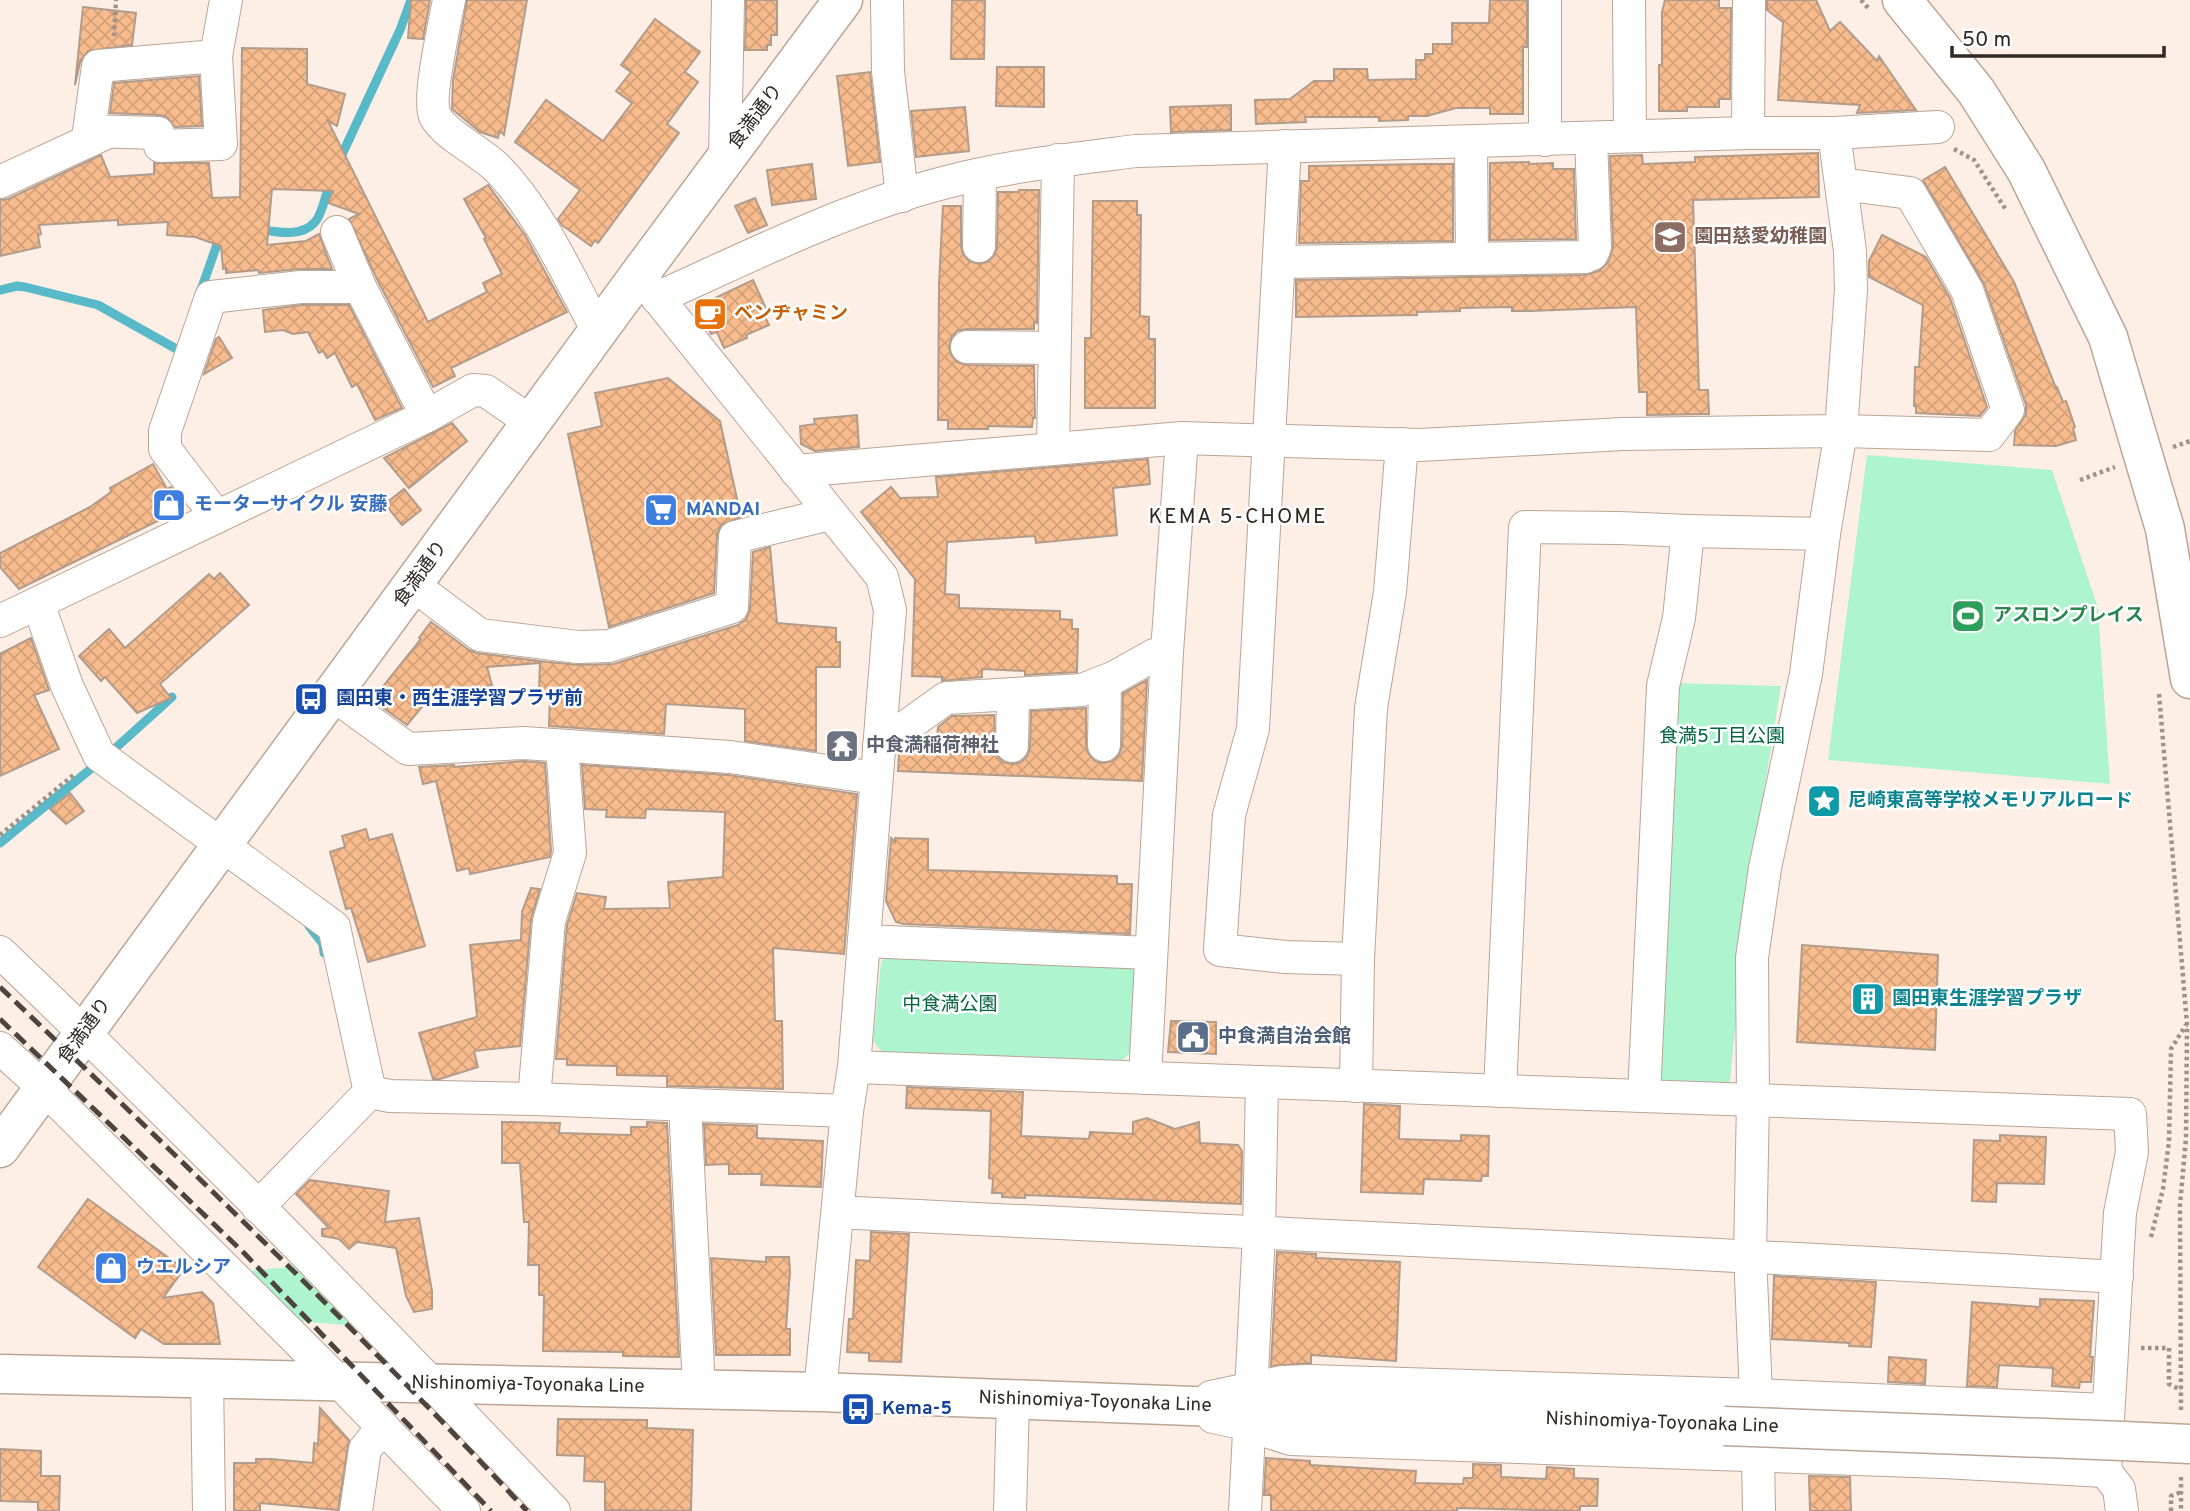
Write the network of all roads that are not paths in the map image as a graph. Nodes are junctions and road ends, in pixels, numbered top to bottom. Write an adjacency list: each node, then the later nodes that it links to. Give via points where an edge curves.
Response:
1 (226, 0): 10 (street)
2 (449, 0): 32 (street, via 432,96 435,115 496,167 533,213)
3 (728, 0): 20 (street)
4 (843, 0): 20 (main road, 食満通り)
5 (887, 0): 25 (street, via 888,71)
6 (1545, 0): 17 (street)
7 (1629, 0): 15 (street)
8 (1749, 0): 13 (street)
9 (1889, 8): 52 (main road, via 1976,91 2026,170 2108,337 2165,528)
10 (216, 56): 12 (street, via 98,66 89,131); 12 (street, via 222,144 160,146 158,133)
11 (1938, 127): 14 (street)
12 (108, 132): 23 (street)
13 (1748, 132): 14 (street); 15 (street)
14 (1834, 134): 24 (street)
15 (1630, 136): 16 (street)
16 (1591, 138): 17 (street); 28 (street, via 1592,254)
17 (1545, 139): 18 (street)
18 (1471, 142): 19 (street); 28 (street)
19 (1285, 146): 21 (street, via 1136,151); 29 (street)
20 (725, 158): 30 (main road, 食満通り)
21 (1058, 160): 22 (street); 34 (street)
22 (980, 176): 25 (street); 27 (street)
23 (0, 182)
24 (1841, 184): 37 (street, via 1851,290); 37 (street, via 1910,193 1967,290 2008,410 1989,435)
25 (902, 196): 30 (street)
26 (337, 232): 31 (street)
27 (979, 246)
28 (1472, 259): 29 (street)
29 (1279, 262): 39 (street)
30 (648, 286): 32 (main road, 食満通り); 42 (street)
31 (360, 287): 35 (street); 44 (street, via 301,286 211,297 165,431 165,449)
32 (598, 331): 36 (main road, 食満通り)
33 (967, 347): 34 (street)
34 (1054, 348): 41 (street)
35 (427, 416): 36 (street, via 473,390 486,391); 44 (street)
36 (531, 422): 47 (main road, 食満通り)
37 (1841, 431): 40 (street); 46 (street)
38 (1182, 438): 39 (street); 41 (street); 50 (street)
39 (1269, 440): 40 (street); 64 (street, via 1253,729 1229,815 1220,950)
40 (1402, 444): 64 (street, via 1390,592 1371,708)
41 (1053, 449): 42 (street)
42 (796, 471): 43 (street)
43 (830, 514): 47 (street, via 734,537 732,607 609,646 578,647 480,635); 57 (street, via 882,577 888,593)
44 (217, 517): 48 (street)
45 (1688, 531): 46 (street); 72 (street, via 1525,527); 74 (street, via 1679,618 1663,686)
46 (1824, 534): 76 (street, via 1806,674 1765,868 1752,958)
47 (413, 585): 53 (main road, 食満通り)
48 (38, 603): 49 (street); 60 (street, via 67,686 99,755)
49 (0, 621)
50 (1167, 652): 51 (street); 63 (street)
51 (1105, 682): 54 (street, via 1082,690); 55 (street)
52 (2175, 685)
53 (332, 694): 56 (street, via 408,749 524,743); 60 (main road, 食満通り)
54 (1013, 694): 57 (street, via 946,698); 58 (street)
55 (1104, 745)
56 (562, 746): 59 (street, via 730,757); 75 (street, via 570,853 550,921)
57 (879, 746): 59 (street)
58 (1012, 746)
59 (876, 778): 61 (street)
60 (222, 845): 65 (main road, 食満通り); 73 (street, via 334,928)
61 (864, 942): 63 (street); 67 (street)
62 (0, 952): 65 (street)
63 (1150, 953): 68 (street)
64 (1358, 959): 70 (street)
65 (84, 1032): 71 (main road, 食満通り); 80 (street)
66 (0, 1048): 71 (street)
67 (854, 1068): 68 (street); 78 (street)
68 (1145, 1078): 69 (street)
69 (1262, 1082): 70 (street); 82 (street)
70 (1356, 1086): 72 (street)
71 (44, 1088): 79 (main road, 食満通り); 87 (street)
72 (1500, 1091): 74 (street)
73 (370, 1092): 75 (street); 80 (street)
74 (1644, 1096): 76 (street)
75 (534, 1099): 77 (street)
76 (1753, 1100): 83 (street); 84 (street, via 2130,1114 2132,1152 2120,1213)
77 (685, 1106): 78 (street); 89 (street)
78 (847, 1111): 81 (street)
79 (0, 1148)
80 (258, 1207): 88 (street)
81 (838, 1212): 82 (street); 90 (street)
82 (1259, 1234): 83 (street); 93 (street)
83 (1749, 1255): 84 (street); 91 (street)
84 (2117, 1277): 95 (street)
85 (0, 1374): 86 (main road, Nishinomiya-Toyonaka Line)
86 (207, 1378): 87 (main road, Nishinomiya-Toyonaka Line); 98 (street)
87 (338, 1381): 88 (main road, Nishinomiya-Toyonaka Line); 94 (street)
88 (432, 1383): 89 (main road, Nishinomiya-Toyonaka Line); 101 (street)
89 (699, 1389): 90 (main road, Nishinomiya-Toyonaka Line)
90 (820, 1392): 92 (main road, Nishinomiya-Toyonaka Line)
91 (1756, 1395): 93 (street, via 1309,1381 1282,1382); 95 (street)
92 (1013, 1399): 93 (main road, Nishinomiya-Toyonaka Line); 102 (street)
93 (1250, 1408): 95 (main road, Nishinomiya-Toyonaka Line, bridge); 97 (street, via 1291,1439); 103 (street)
94 (383, 1427): 99 (street, via 365,1449); 100 (street)
95 (2111, 1441): 96 (main road, Nishinomiya-Toyonaka Line); 97 (street, via 1943,1462); 105 (street)
96 (2184, 1442)
97 (1758, 1456): 104 (street)
98 (209, 1511)
99 (356, 1511)
100 (464, 1511)
101 (554, 1511)
102 (1010, 1511)
103 (1245, 1511)
104 (1759, 1511)
105 (2122, 1511)

